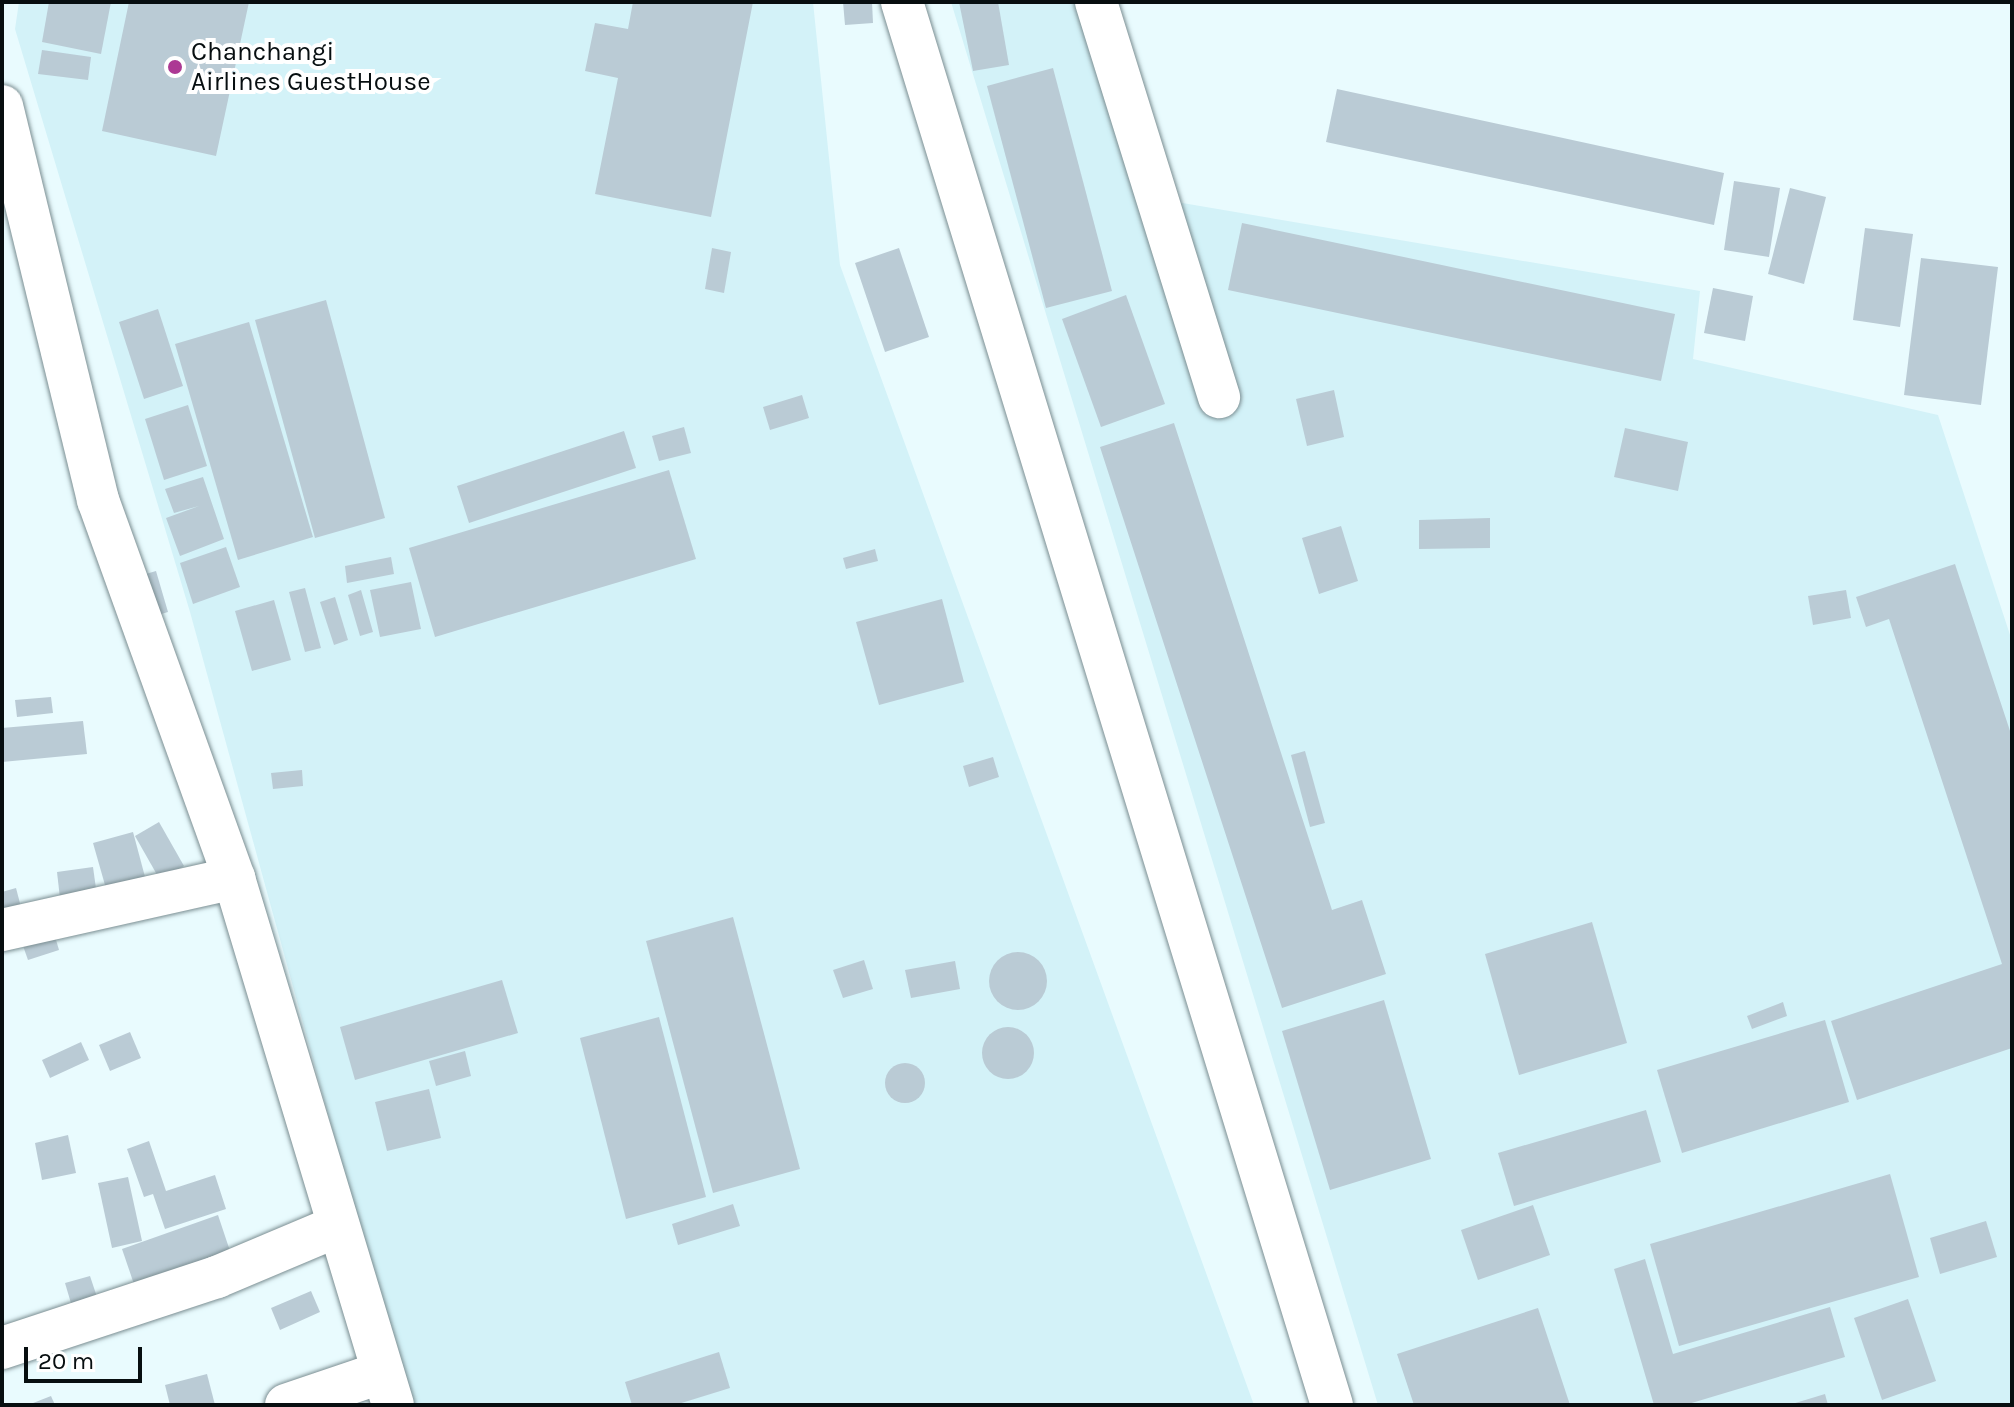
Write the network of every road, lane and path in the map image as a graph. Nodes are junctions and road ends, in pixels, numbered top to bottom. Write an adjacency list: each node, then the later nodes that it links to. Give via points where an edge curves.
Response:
1 (902, 2): 11 (street)
2 (1096, 2): 4 (street)
3 (2, 106): 5 (street, via 98,500)
4 (1219, 397)
5 (234, 878): 6 (street); 7 (street)
6 (2, 930)
7 (338, 1226): 8 (street, via 217,1277); 9 (street)
8 (2, 1348)
9 (388, 1388): 10 (street)
10 (286, 1405)
11 (1332, 1405)

